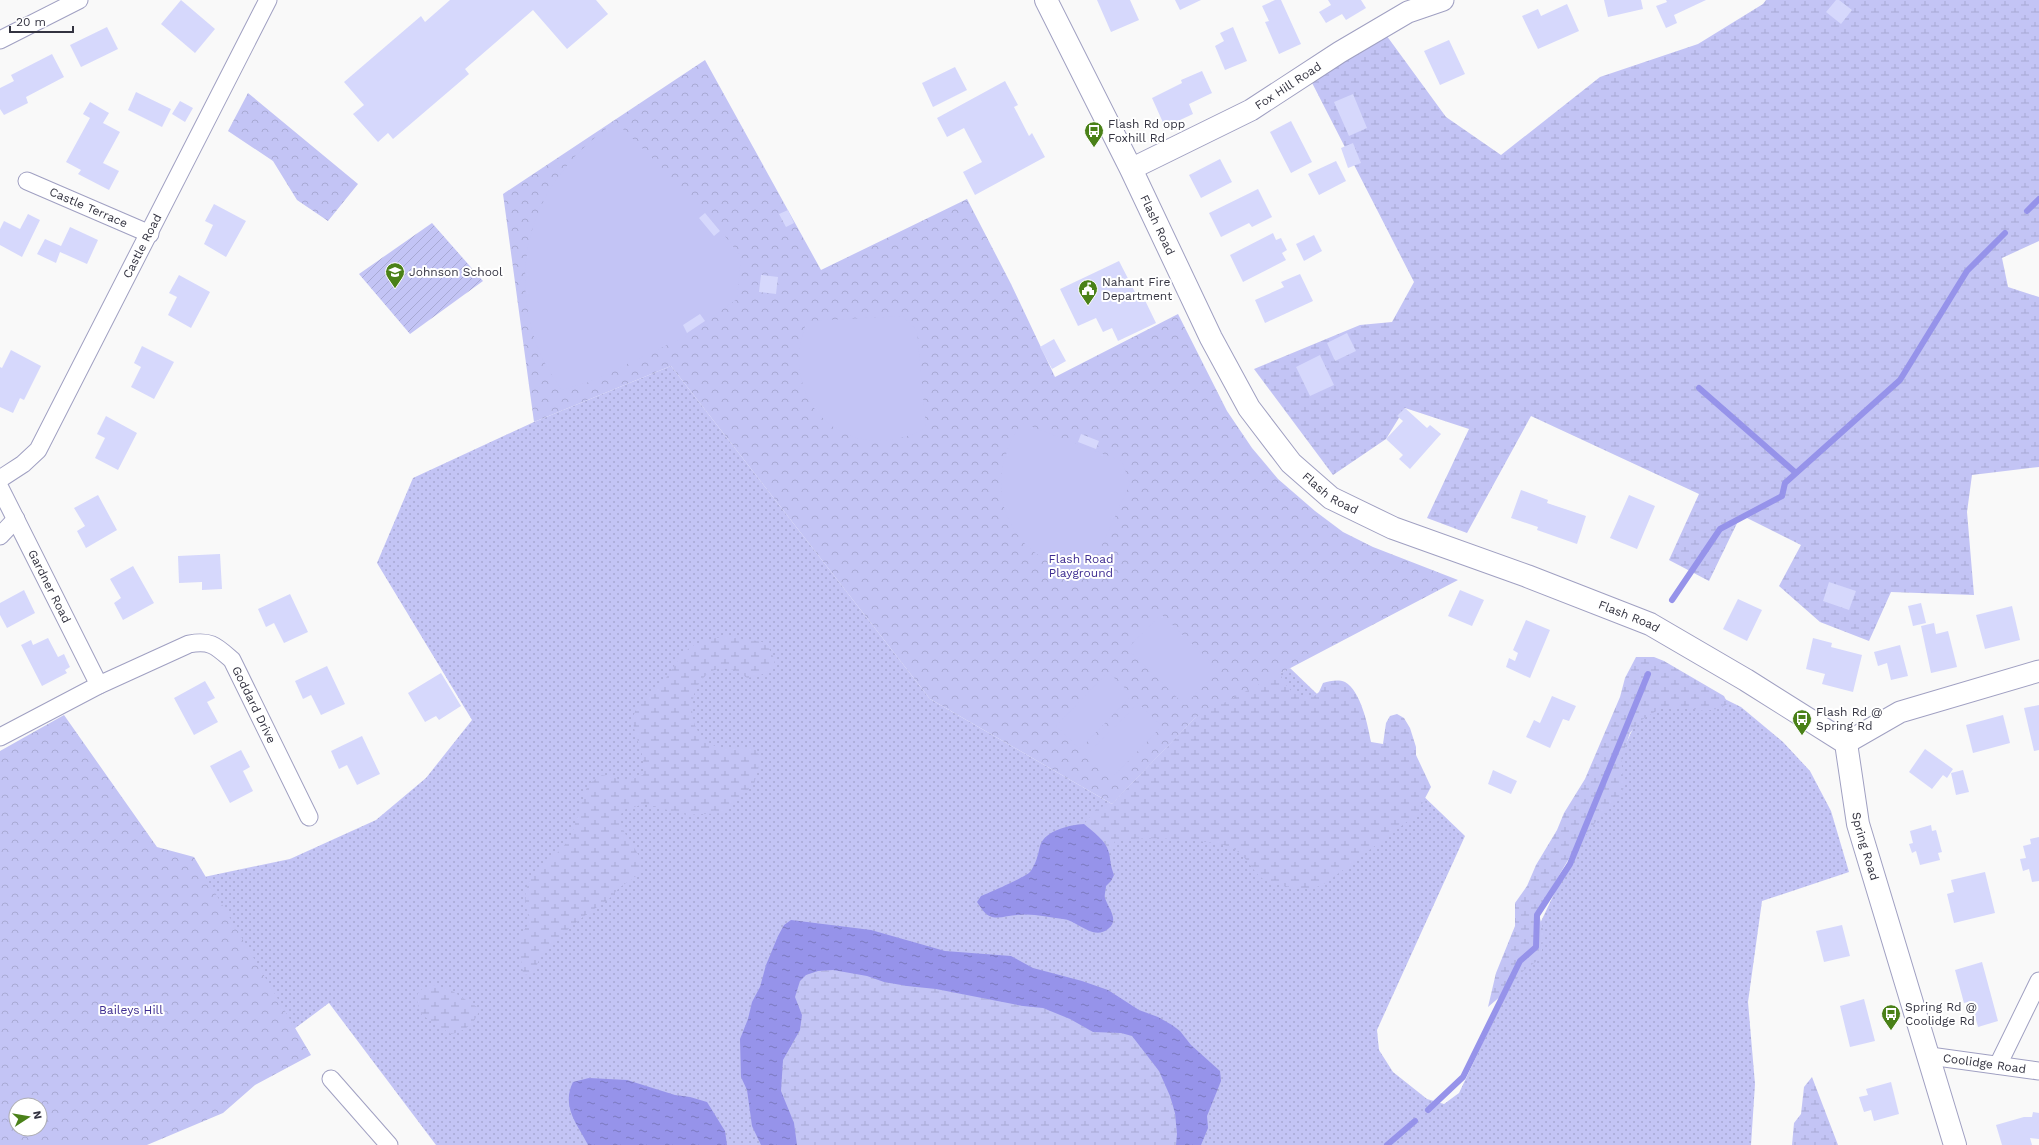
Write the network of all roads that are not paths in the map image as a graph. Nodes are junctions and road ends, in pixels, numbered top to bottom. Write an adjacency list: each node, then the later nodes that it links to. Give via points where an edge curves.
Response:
1 (79, 0): 5 (street)
2 (268, 0): 8 (street, Castle Road)
3 (1046, 0): 6 (main road, Flash Road)
4 (1443, 0): 6 (street, Fox Hill Road, via 1408,12 1340,52 1251,110)
5 (0, 40)
6 (1130, 169): 16 (main road, Flash Road, via 1249,408 1291,463 1331,498 1393,528 1650,624)
7 (27, 180): 8 (street, Castle Terrace)
8 (150, 234): 9 (street, Castle Road, via 38,450 23,464)
9 (0, 479)
10 (0, 488): 11 (street, Gardner Road)
11 (16, 519): 12 (street); 14 (street, Gardner Road)
12 (0, 536)
13 (2039, 671): 16 (street, via 1900,712)
14 (99, 685): 15 (street, Goddard Drive); 17 (street, Goddard Drive, via 189,644 204,642 217,647 232,660)
15 (0, 737)
16 (1846, 743): 19 (main road, Spring Road, via 1858,824)
17 (310, 816)
18 (2039, 981): 20 (street)
19 (1930, 1056): 20 (street, Coolidge Road); 24 (main road, Spring Road)
20 (1998, 1065): 21 (street, Coolidge Road)
21 (2039, 1071)
22 (331, 1079): 23 (street)
23 (389, 1145)
24 (1955, 1145)

